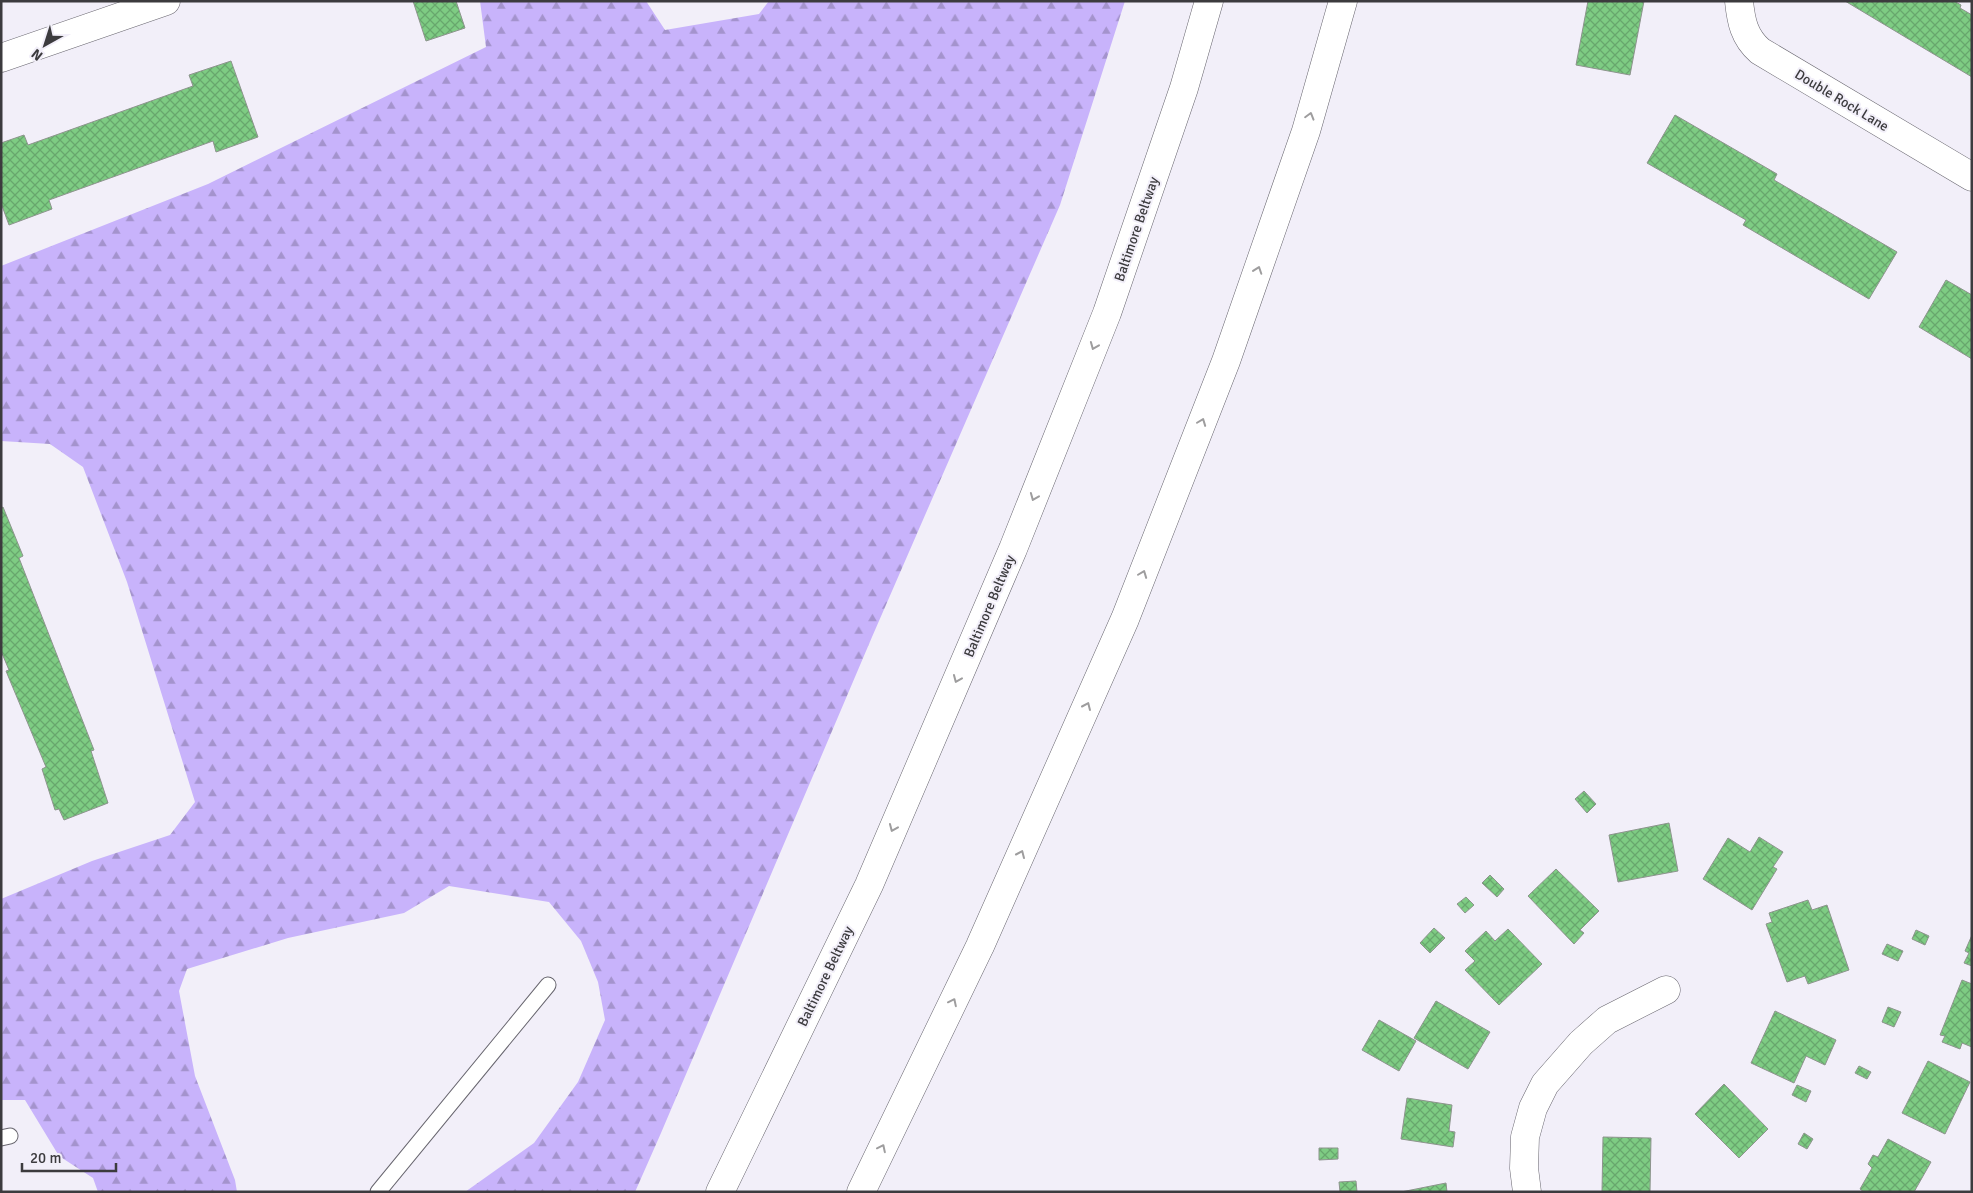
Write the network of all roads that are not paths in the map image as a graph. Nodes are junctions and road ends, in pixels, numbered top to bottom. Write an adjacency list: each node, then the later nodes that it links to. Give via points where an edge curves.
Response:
1 (166, 1): 6 (main road)
2 (1195, 1): 8 (main road)
3 (1209, 1): 8 (main road, Baltimore Beltway, via 1184,88)
4 (1343, 1): 13 (main road, one-way to 4, via 980,946 1125,619 1226,361 1306,131)
5 (1739, 1): 7 (main road, Double Rock Lane, via 1744,29 1760,51)
6 (1, 58)
7 (1972, 178)
8 (1107, 312): 12 (main road, Baltimore Beltway, one-way to 12, via 1013,549 869,885)
9 (548, 985): 11 (lane)
10 (1666, 990): 14 (main road, via 1607,1020 1581,1043 1545,1084 1533,1108 1525,1137)
11 (378, 1192)
12 (720, 1192)
13 (861, 1192)
14 (1527, 1192)

